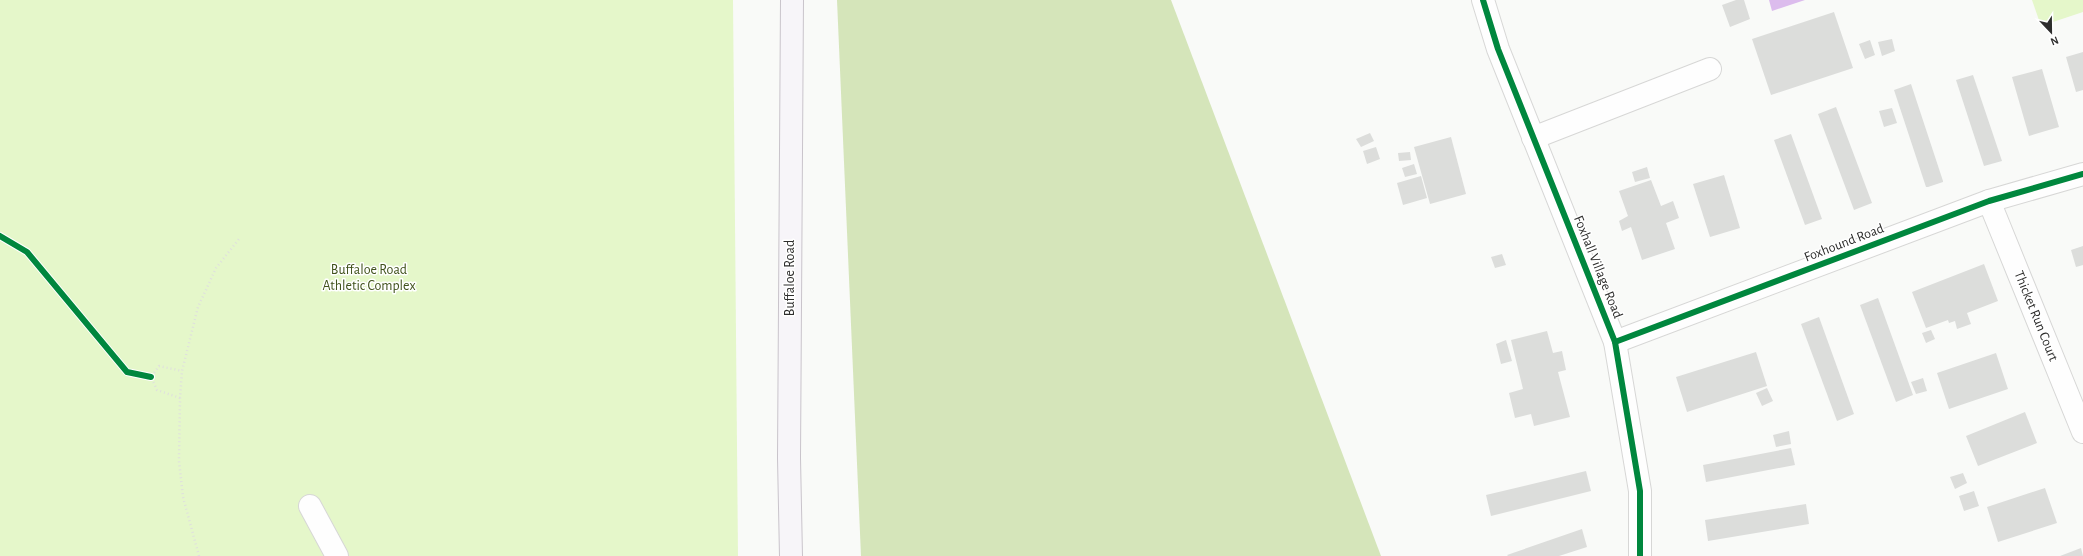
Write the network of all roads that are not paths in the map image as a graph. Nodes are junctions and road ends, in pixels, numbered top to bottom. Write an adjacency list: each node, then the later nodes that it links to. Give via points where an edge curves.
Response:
1 (792, 0): 11 (main road, Buffaloe Road, via 789,458)
2 (1483, 0): 4 (street, Foxhall Village Road, via 1498,49)
3 (1710, 69): 4 (street)
4 (1533, 138): 7 (street, Foxhall Village Road)
5 (2083, 174): 6 (street, Foxhound Road)
6 (1989, 201): 7 (street, Foxhound Road); 8 (street, Thicket Run Court)
7 (1615, 342): 12 (street, Foxhall Village Road, via 1640,491)
8 (2083, 432)
9 (310, 506): 10 (street)
10 (337, 556)
11 (791, 556)
12 (1640, 556)

